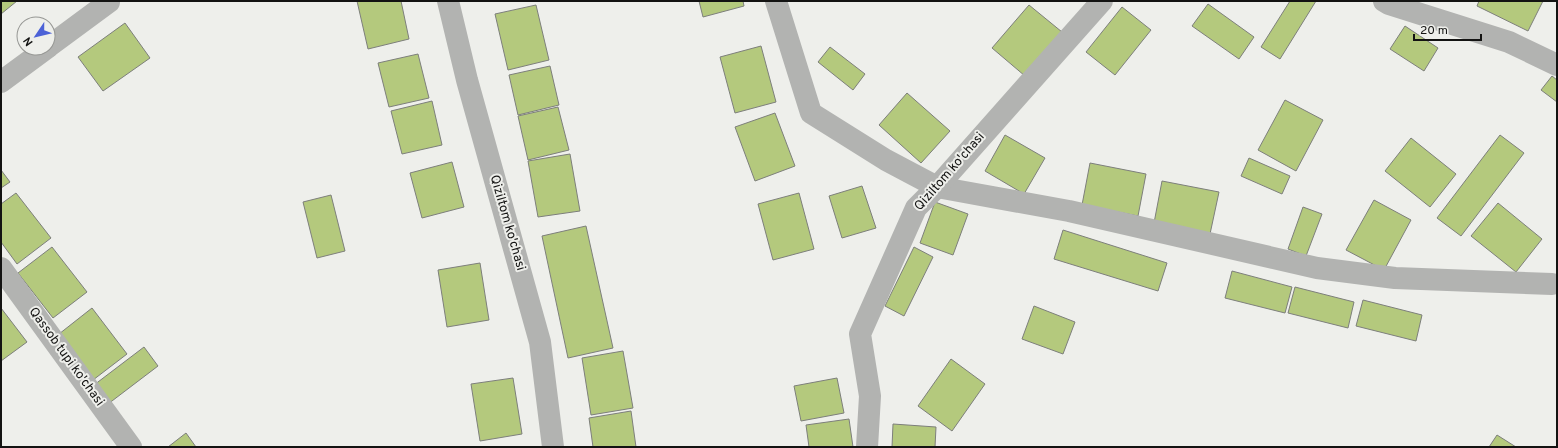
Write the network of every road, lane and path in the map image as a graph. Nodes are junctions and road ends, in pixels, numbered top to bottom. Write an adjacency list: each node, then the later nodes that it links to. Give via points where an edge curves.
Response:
1 (448, 1): 14 (street, Qiziltom ko'chasi, via 540,342)
2 (776, 1): 10 (street, via 811,114 886,160)
3 (1102, 1): 10 (street, Qiziltom ko'chasi)
4 (1384, 1): 8 (street, via 1509,42)
5 (110, 2): 6 (street)
6 (56, 41)
7 (35, 56): 9 (street)
8 (1557, 65)
9 (1, 82)
10 (937, 187): 12 (street, via 1069,211 1317,268 1395,278); 15 (street, Qiziltom ko'chasi, via 916,208 860,334 870,396)
11 (1, 268): 13 (street, Qassob tupi ko'chasi)
12 (1555, 286)
13 (131, 447)
14 (553, 447)
15 (867, 447)

